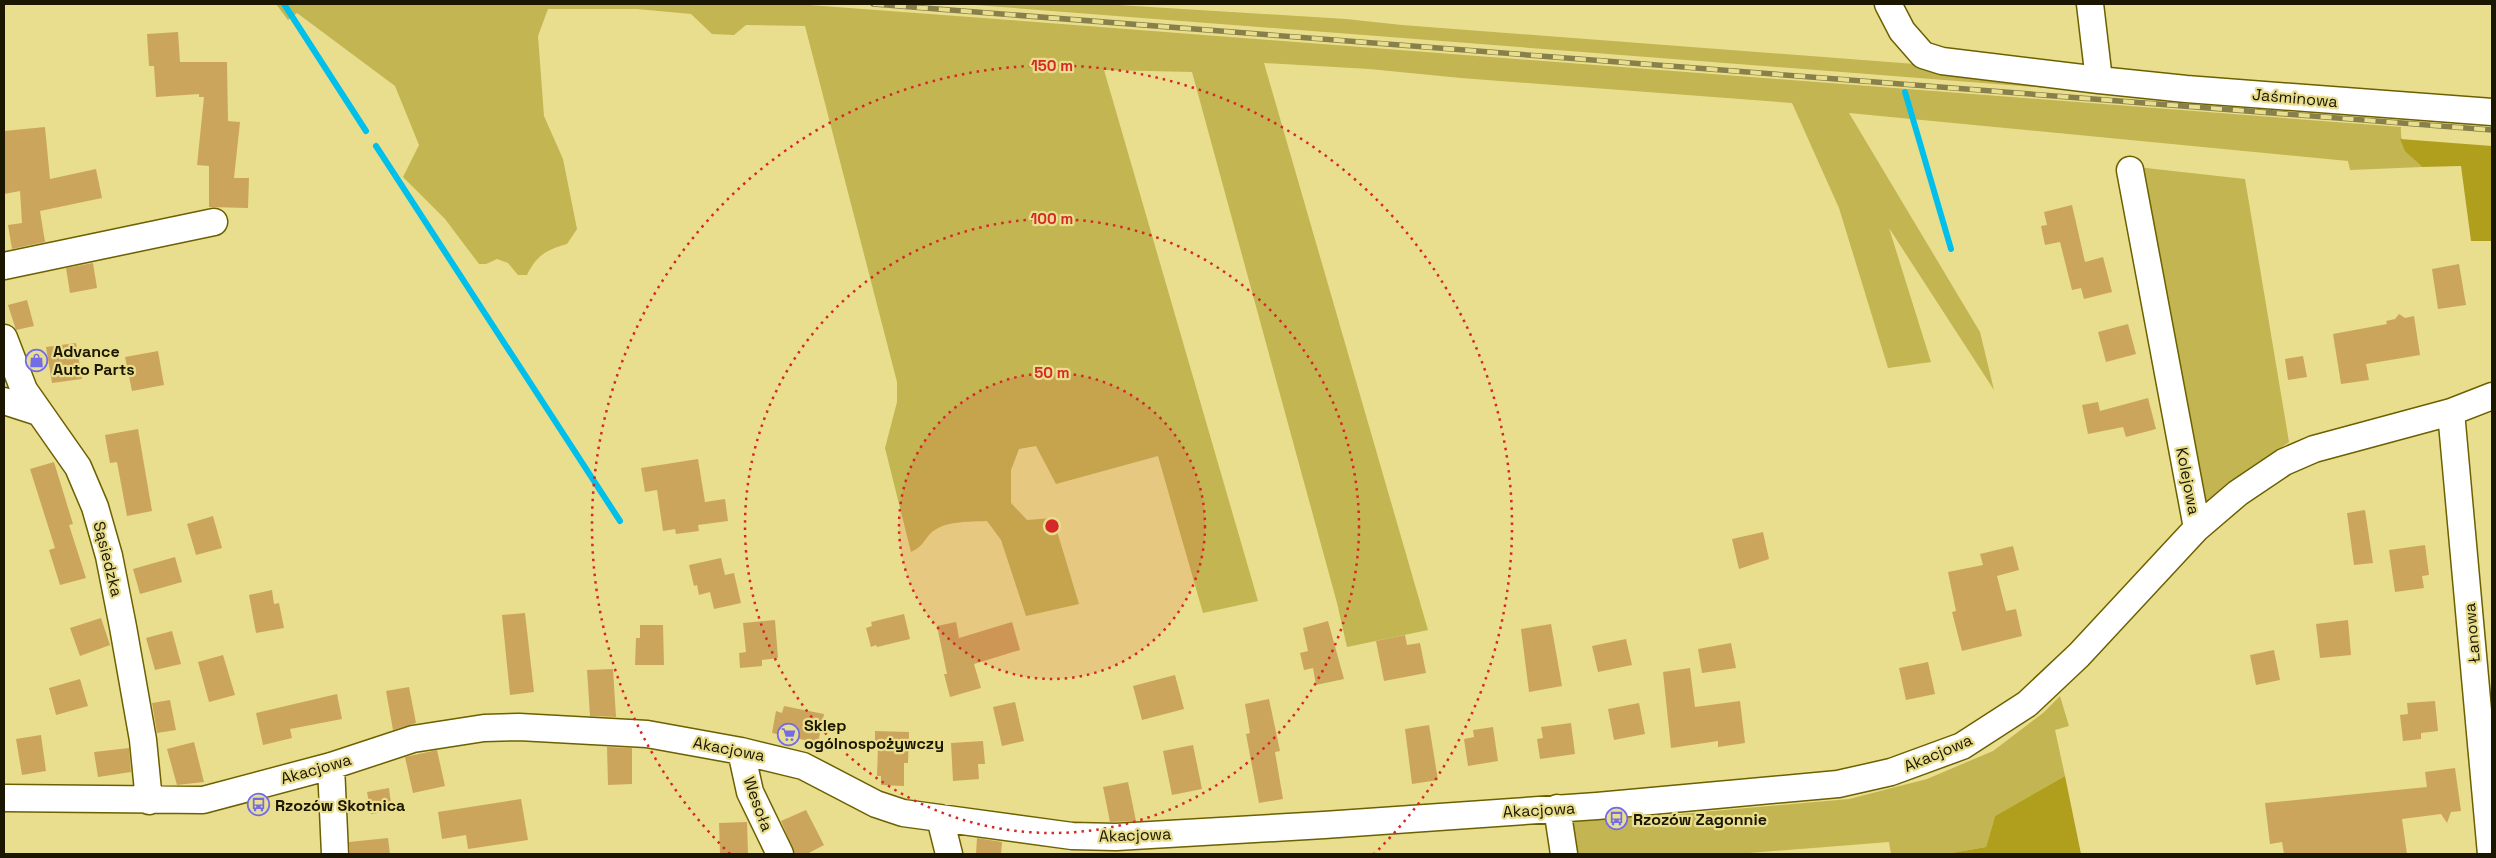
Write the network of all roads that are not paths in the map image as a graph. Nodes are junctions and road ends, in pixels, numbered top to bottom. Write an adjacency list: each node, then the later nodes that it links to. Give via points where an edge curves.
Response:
1 (1888, 4): 3 (street, Jaśminowa, via 1902,31 1923,55 1942,61)
2 (2090, 4): 3 (street)
3 (2099, 80): 4 (street, Jaśminowa)
4 (2492, 112)
5 (2130, 170): 13 (street, Kolejowa)
6 (214, 222): 7 (street)
7 (4, 266)
8 (4, 338): 11 (street, Sąsiedzka, via 24,390)
9 (2492, 396): 12 (street, Kolejowa)
10 (4, 401): 11 (street)
11 (38, 412): 17 (street, Sąsiedzka, via 78,467 95,506 109,556 143,740)
12 (2451, 412): 13 (street, Kolejowa, via 2314,449 2284,462 2238,493); 24 (street, Łanowa)
13 (2197, 528): 18 (street, Akacjowa, via 2079,655 2027,704 1962,746 1891,772 1838,784)
14 (741, 751): 15 (street, Akacjowa, via 639,733 484,728 413,739); 19 (street, Akacjowa, via 803,766 876,804 903,813); 21 (street, Wesoła, via 750,792)
15 (331, 766): 17 (street, Akacjowa, via 203,800); 20 (street)
16 (4, 798): 17 (street, Akacjowa)
17 (149, 801)
18 (1557, 808): 19 (street, Akacjowa, via 1116,837 1072,836); 23 (street)
19 (940, 818): 22 (street)
20 (335, 854)
21 (780, 854)
22 (949, 854)
23 (1564, 854)
24 (2491, 854)

